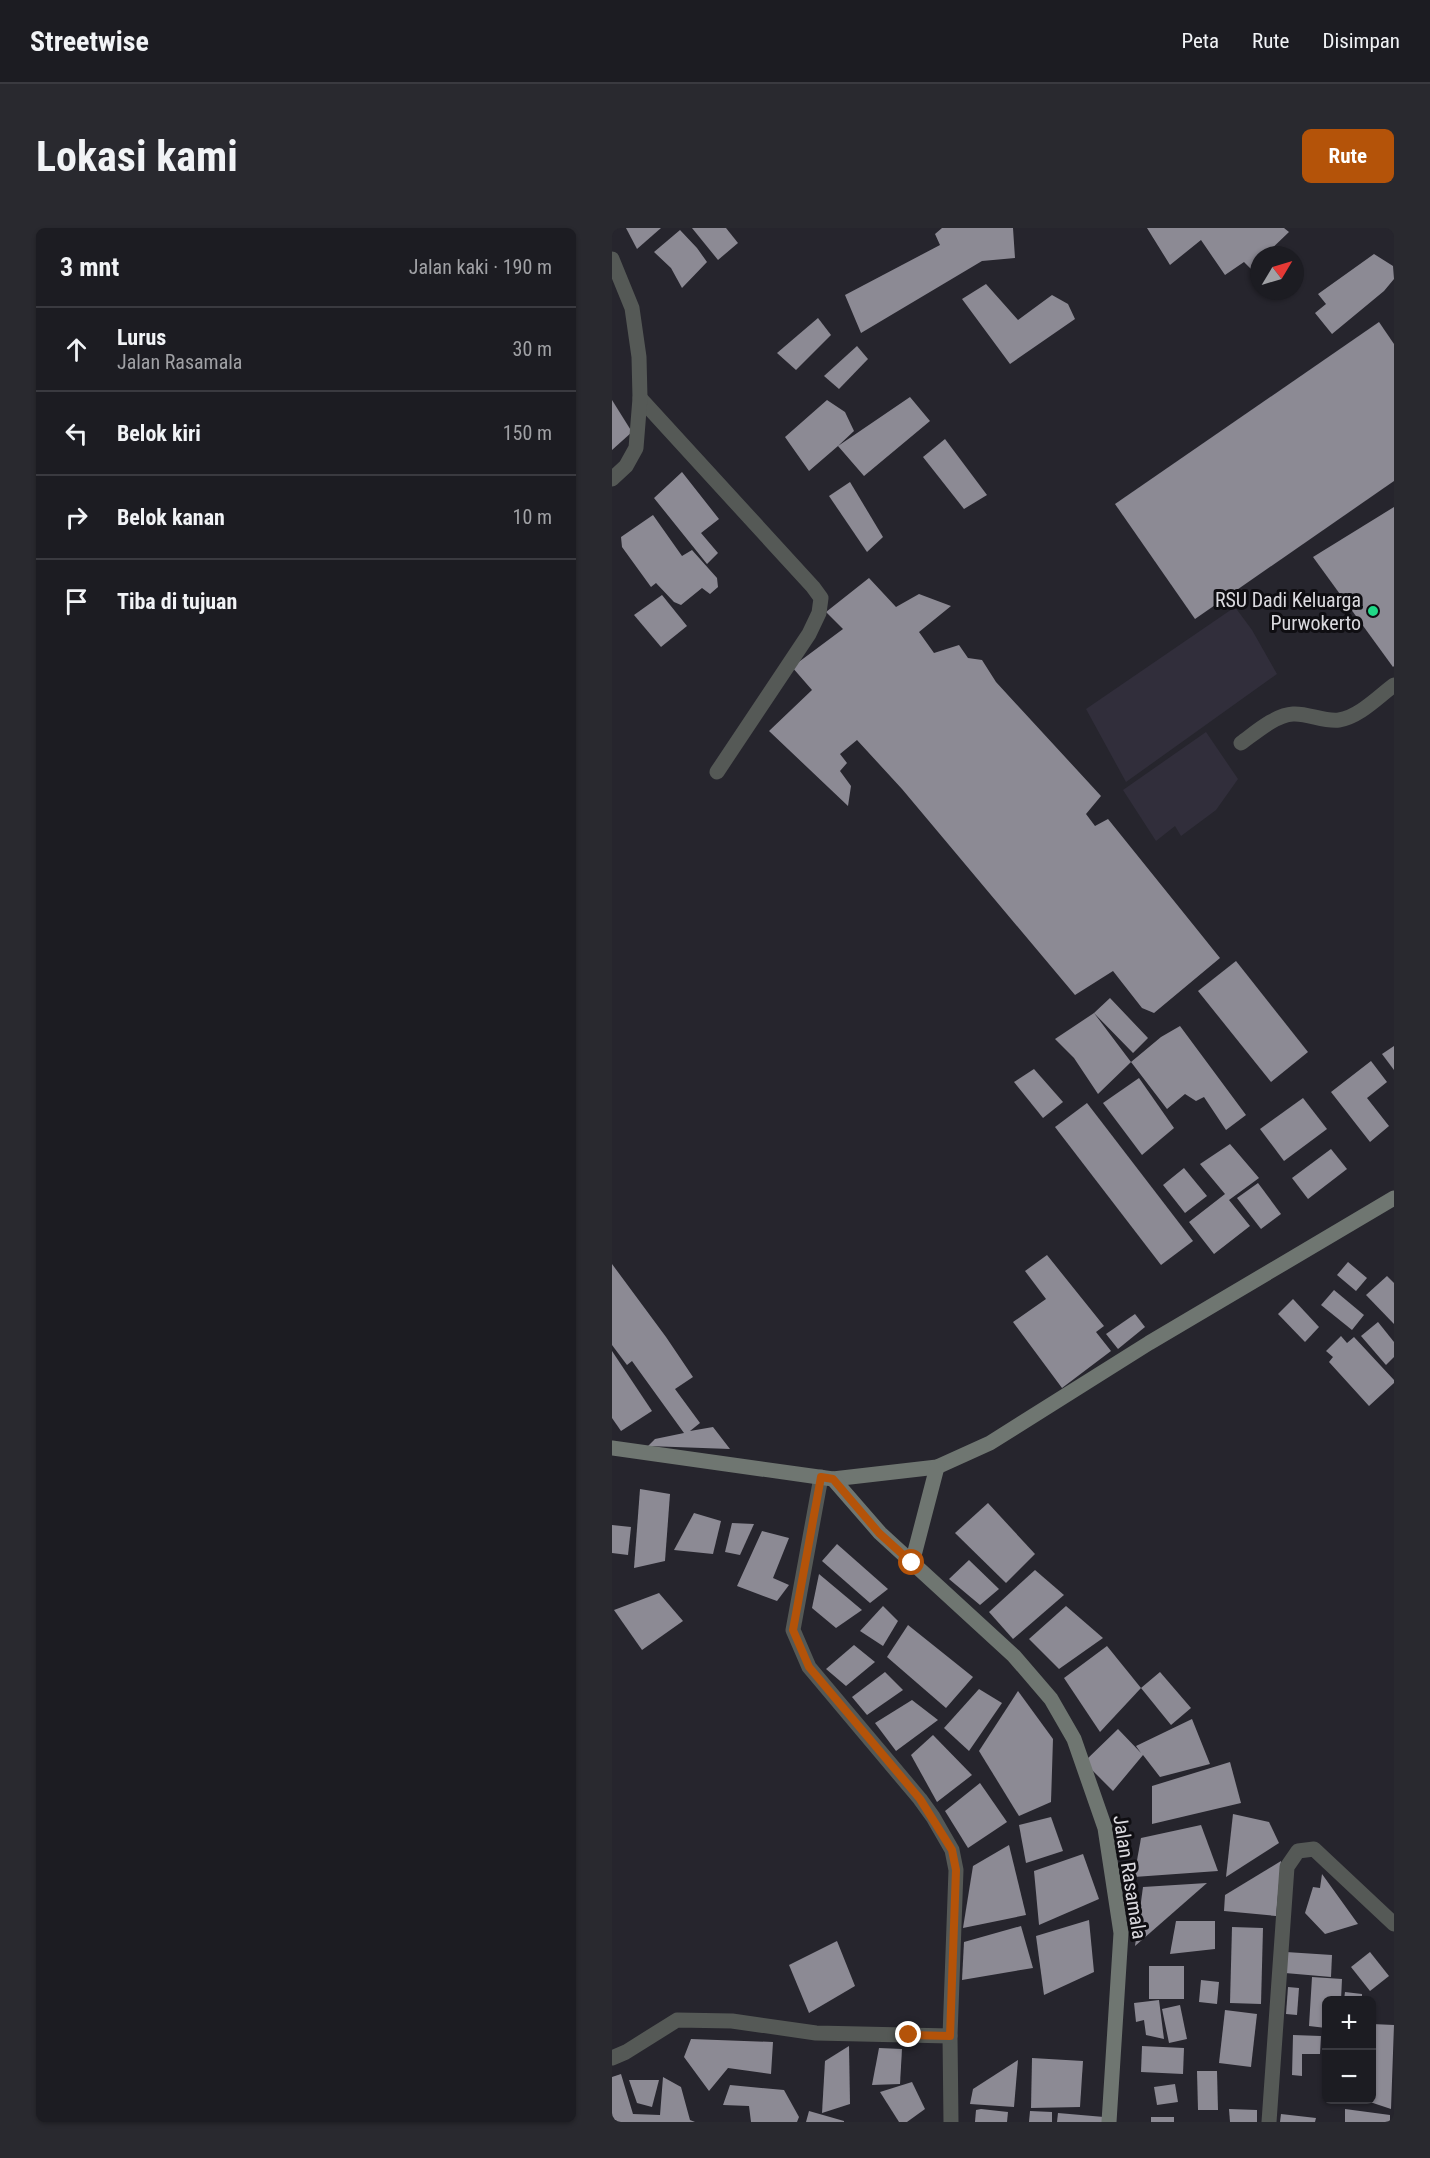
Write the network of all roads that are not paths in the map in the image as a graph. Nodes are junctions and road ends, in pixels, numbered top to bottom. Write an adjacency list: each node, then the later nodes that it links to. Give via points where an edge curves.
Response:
1 (612, 259): 2 (street, via 632,308)
2 (640, 398): 3 (street, via 636,447 626,466); 6 (street, via 821,598 809,634)
3 (612, 479)
4 (1394, 686): 5 (street, via 1354,715 1340,720 1293,714 1268,723)
5 (1241, 743)
6 (717, 772)
7 (1394, 1198): 9 (street, via 1149,1343 990,1443)
8 (612, 1448): 10 (street)
9 (937, 1467): 10 (street); 11 (street)
10 (827, 1478): 11 (street, Jalan Rasamala); 13 (street, via 793,1630 809,1667 920,1799 952,1850 956,1870)
11 (912, 1563): 16 (street, Jalan Rasamala, via 1014,1656 1051,1699 1083,1764 1105,1828 1121,1933)
12 (1394, 1924): 17 (street, via 1314,1849 1298,1851 1287,1867)
13 (950, 2036): 14 (street, via 816,2033 732,2021 677,2020); 15 (street)
14 (612, 2058)
15 (951, 2122)
16 (1110, 2122)
17 (1269, 2122)

